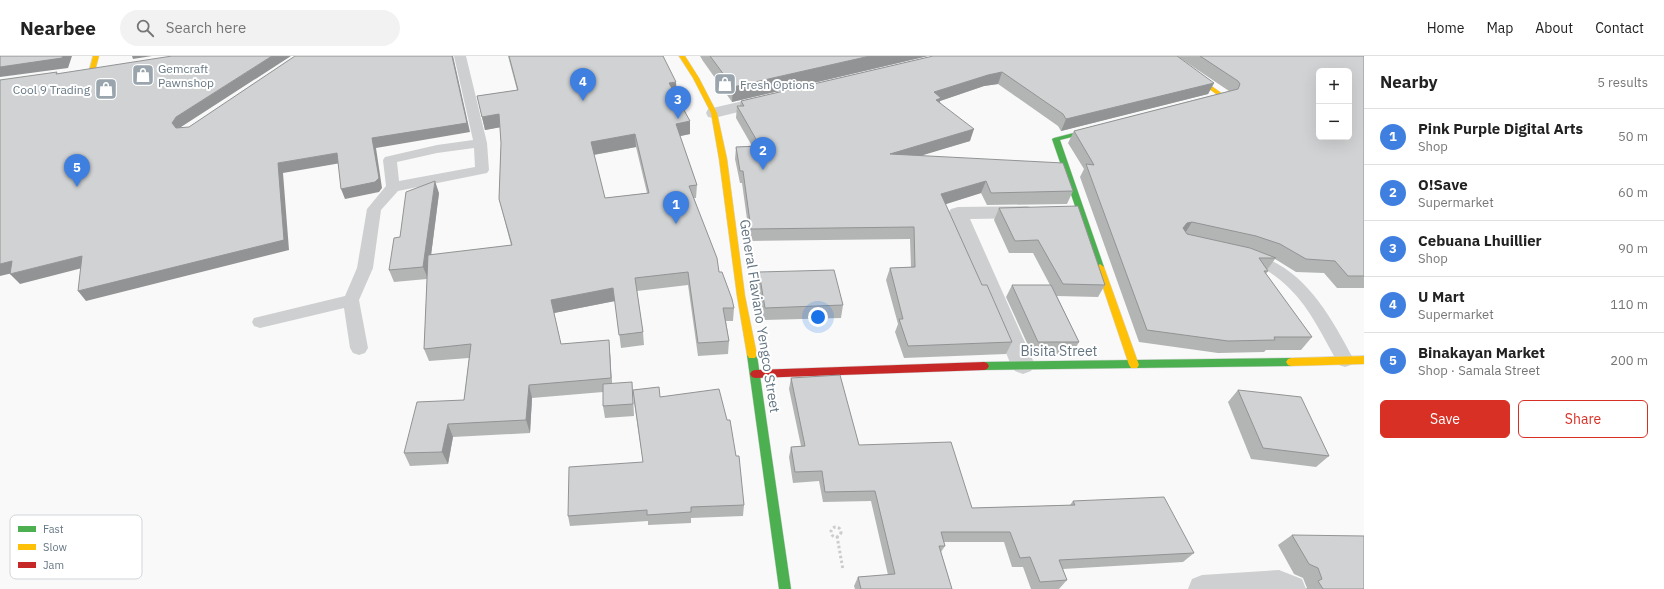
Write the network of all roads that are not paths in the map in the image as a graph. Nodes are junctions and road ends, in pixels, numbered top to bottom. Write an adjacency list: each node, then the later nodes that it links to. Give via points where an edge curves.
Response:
1 (96, 56): 5 (street)
2 (460, 56): 10 (lane)
3 (682, 56): 8 (street, General Flaviano Yengco Street)
4 (1165, 56): 7 (street, via 1224,97)
5 (92, 70)
6 (784, 97): 8 (street)
7 (1193, 105)
8 (714, 113): 21 (street, General Flaviano Yengco Street, via 723,159 740,296)
9 (1109, 126): 20 (street, via 1056,139 1072,211)
10 (480, 143): 11 (lane, via 482,170); 11 (lane, via 437,148 390,160)
11 (393, 187): 14 (lane, via 374,210 365,268)
12 (1042, 212): 19 (street, via 958,213)
13 (1230, 253): 17 (lane, via 1276,267 1290,278 1310,302)
14 (351, 300): 15 (lane); 16 (lane)
15 (260, 322)
16 (359, 348)
17 (1345, 360): 18 (street, Bisita Street); 20 (street, Bisita Street)
18 (1364, 360)
19 (1023, 365): 20 (street, Bisita Street); 21 (street, Bisita Street)
20 (1134, 365)
21 (755, 374): 22 (street, General Flaviano Yengco Street)
22 (784, 589)
23 (1202, 589): 24 (street, via 1279,584)
24 (1292, 589)

